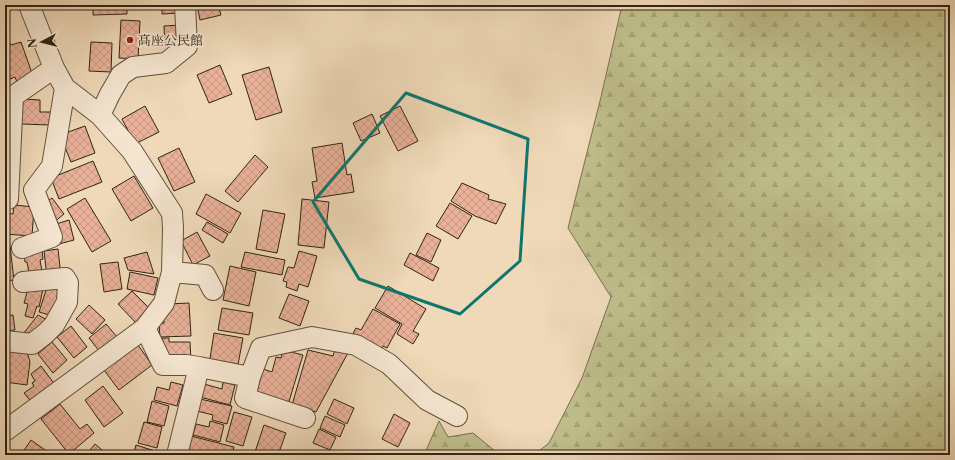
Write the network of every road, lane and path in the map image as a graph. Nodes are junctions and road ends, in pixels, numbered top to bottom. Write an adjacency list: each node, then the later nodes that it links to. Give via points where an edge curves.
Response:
1 (29, 5): 3 (street)
2 (185, 5): 6 (street, via 187,46 166,63 133,67 121,75)
3 (54, 68): 4 (street); 5 (street)
4 (65, 88): 6 (street); 8 (street, via 52,166 34,190 52,237)
5 (9, 99): 7 (street)
6 (100, 115): 9 (street, via 132,151 172,213)
7 (8, 199)
8 (22, 248)
9 (172, 272): 11 (street, via 205,275); 12 (street, via 164,304)
10 (23, 282): 13 (street, via 65,278 68,283 67,302 54,325 32,344)
11 (213, 290)
12 (145, 328): 14 (street, via 163,365); 18 (street)
13 (5, 341)
14 (199, 367): 15 (street); 19 (street)
15 (250, 377): 16 (street, via 261,348 312,338 356,345 389,364 427,400); 17 (street, via 245,398)
16 (457, 416)
17 (305, 418)
18 (5, 431)
19 (177, 455)

